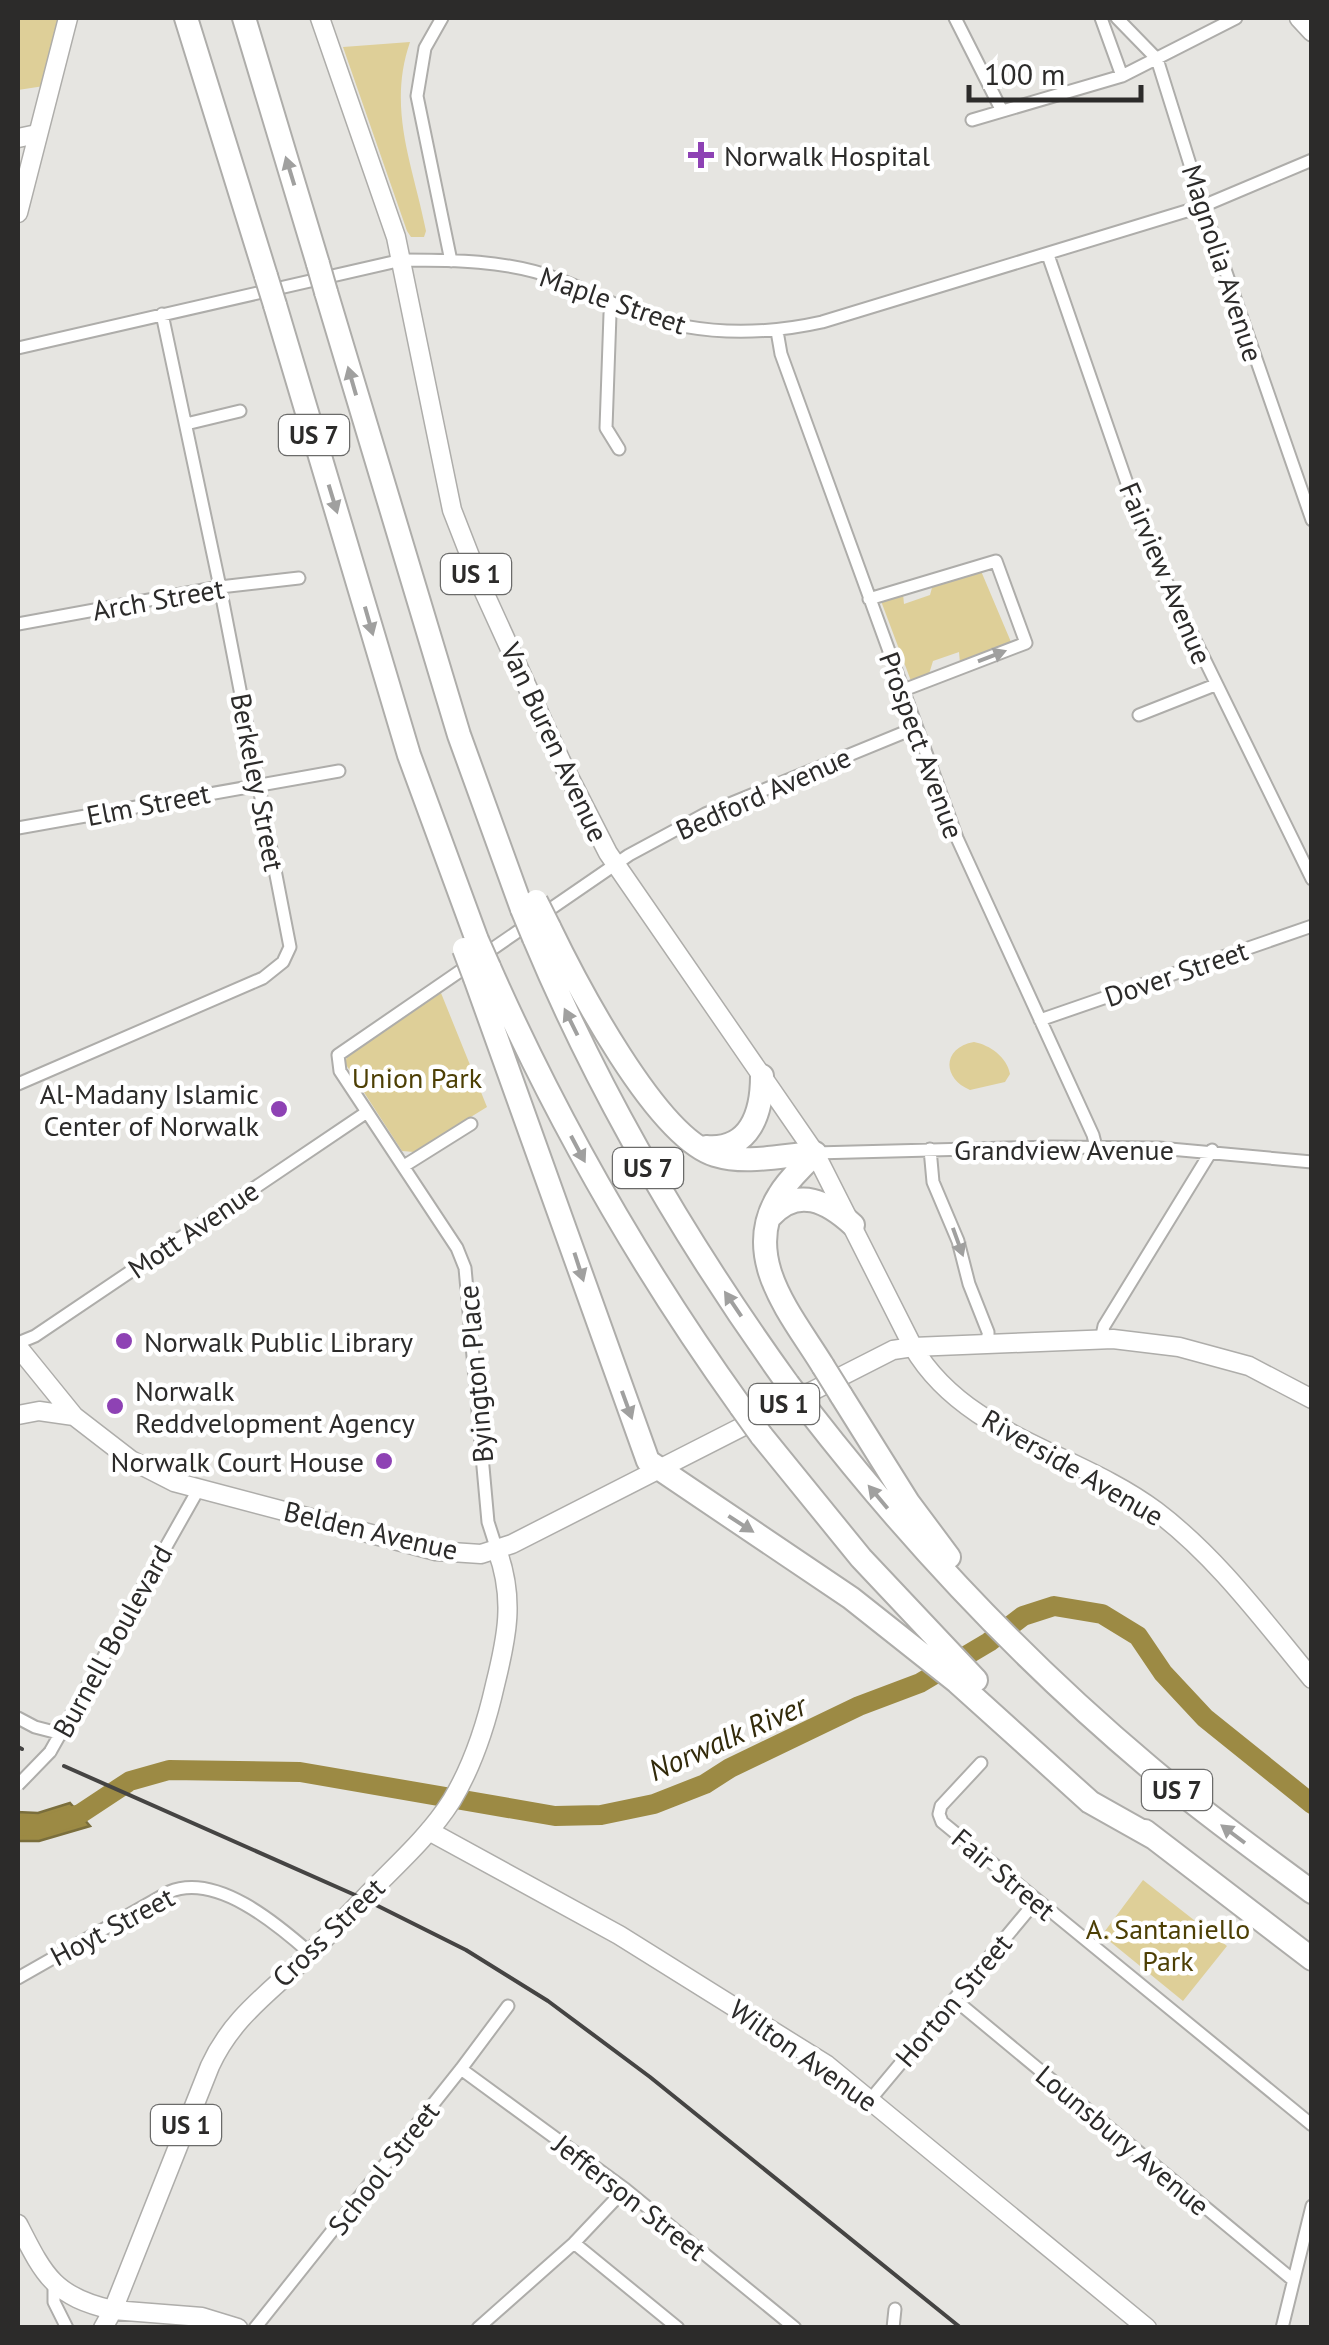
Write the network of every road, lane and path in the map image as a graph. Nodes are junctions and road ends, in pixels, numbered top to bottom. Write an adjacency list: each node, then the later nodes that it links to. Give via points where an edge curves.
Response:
1 (68, 18): 16 (main road)
2 (190, 18): 47 (highway, US 7, one-way to 47, bridge, via 385,676)
3 (244, 18): 46 (highway, US 7, one-way to 3, bridge, via 468,766)
4 (320, 18): 22 (main road, Van Buren Avenue / US 1)
5 (442, 18): 23 (street, via 425,48 417,96)
6 (955, 18): 14 (street)
7 (1101, 18): 13 (street)
8 (1117, 18): 12 (street, Magnolia Avenue)
9 (1236, 18): 12 (street)
10 (1299, 18): 11 (main road)
11 (1312, 32)
12 (1157, 58): 13 (street); 19 (street, Magnolia Avenue)
13 (1122, 76): 14 (street)
14 (1002, 112): 15 (street)
15 (972, 120)
16 (37, 134): 17 (main road); 20 (main road)
17 (18, 138)
18 (1312, 160): 19 (street, Maple Street)
19 (1203, 206): 21 (street, Maple Street); 31 (street, Magnolia Avenue)
20 (18, 213)
21 (1048, 256): 26 (street, Maple Street); 36 (street, Fairview Avenue, via 1148,544)
22 (402, 260): 23 (street, Maple Street); 25 (street, Maple Street); 43 (main road, Van Buren Avenue / US 1, via 456,529)
23 (451, 260): 24 (street, Maple Street, via 552,277)
24 (614, 304): 26 (street, Maple Street, via 688,327); 30 (street, via 606,428)
25 (162, 314): 27 (street, Maple Street); 29 (street, Berkeley Street)
26 (777, 332): 34 (street, Prospect Avenue)
27 (18, 348)
28 (240, 411): 29 (street)
29 (186, 424): 33 (street, Berkeley Street)
30 (619, 449)
31 (1312, 520)
32 (299, 578): 33 (street, Arch Street)
33 (220, 586): 35 (street, Arch Street); 41 (street, Berkeley Street)
34 (869, 599): 37 (street, Prospect Avenue); 37 (street, one-way to 34, via 1026,643 1020,626 996,560)
35 (18, 624)
36 (1215, 684): 38 (street); 44 (street, Fairview Avenue)
37 (902, 692): 39 (street, Prospect Avenue)
38 (1139, 715)
39 (915, 728): 43 (street, Bedford Avenue, via 705,814); 48 (street, Prospect Avenue, via 969,867)
40 (338, 771): 41 (street, Elm Street)
41 (259, 784): 42 (street, Elm Street); 51 (street, Berkeley Street, via 290,948 283,962 263,978)
42 (18, 828)
43 (615, 865): 49 (street, Bedford Avenue); 50 (main road, Van Buren Avenue / US 1)
44 (1312, 880)
45 (1312, 926): 48 (street, Dover Street)
46 (541, 932): 54 (highway, via 614,1045); 73 (highway, US 7, one-way to 46, bridge, via 890,1512 788,1384 706,1264 582,1046)
47 (482, 973): 70 (highway, one-way to 70, via 643,1450); 75 (highway, US 7, one-way to 75, bridge, via 616,1216 760,1435)
48 (1040, 1020): 55 (street, Prospect Avenue)
49 (338, 1055): 52 (street, Byington Place, via 338,1067)
50 (762, 1076): 54 (highway, via 760,1109 746,1134 723,1146); 58 (main road, Van Buren Avenue / US 1)
51 (18, 1084)
52 (367, 1112): 60 (street, Byington Place); 65 (street, Mott Avenue)
53 (471, 1124): 60 (street)
54 (693, 1144): 58 (highway, via 736,1159)
55 (1096, 1147): 56 (street, Grandview Avenue); 57 (street, Grandview Avenue)
56 (930, 1150): 58 (street, Grandview Avenue); 64 (street, one-way to 64, via 933,1182)
57 (1212, 1150): 59 (street, Grandview Avenue); 63 (street)
58 (815, 1154): 61 (highway, via 780,1193); 62 (main road, Van Buren Avenue / US 1)
59 (1311, 1162)
60 (404, 1166): 72 (street, Byington Place, via 465,1268)
61 (766, 1224): 62 (highway, via 782,1206 804,1199 832,1206); 73 (highway, bridge, via 770,1276)
62 (854, 1225): 66 (main road, Van Buren Avenue / US 1)
63 (1101, 1340): 64 (main road, Belden Avenue); 67 (main road, Belden Avenue, via 1179,1347 1249,1366)
64 (988, 1344): 66 (main road, Belden Avenue)
65 (18, 1345): 69 (main road, Belden Avenue)
66 (913, 1347): 70 (main road, Belden Avenue / US 1, via 892,1350); 74 (main road, Riverside Avenue, via 979,1414 1154,1509 1235,1587)
67 (1312, 1398)
68 (18, 1414): 69 (main road)
69 (74, 1416): 71 (main road, Belden Avenue, via 132,1460)
70 (659, 1471): 72 (main road, Belden Avenue / US 1); 75 (highway, one-way to 75, via 826,1580)
71 (198, 1490): 72 (main road, Belden Avenue, via 436,1551); 77 (street, Burnell Boulevard)
72 (496, 1550): 80 (main road, Cross Street / US 1, via 508,1583 504,1642 487,1716 473,1756)
73 (972, 1593): 81 (highway, US 7, one-way to 73, via 1160,1776 1050,1680)
74 (1312, 1678)
75 (995, 1708): 84 (highway, US 7)
76 (18, 1718): 77 (street)
77 (62, 1734): 79 (street, Burnell Boulevard, bridge)
78 (980, 1763): 82 (street, Fair Street, via 941,1806 940,1818)
79 (18, 1785)
80 (429, 1831): 83 (main road, Cross Street / US 1); 89 (main road, Wilton Avenue, via 620,1934 828,2065)
81 (1312, 1892)
82 (1036, 1901): 86 (street, Horton Street); 90 (street, Fair Street)
83 (310, 1953): 85 (street, Hoyt Street, via 256,1909 185,1887); 98 (main road, Cross Street / US 1, via 243,2014 216,2054)
84 (1312, 1958)
85 (18, 1978)
86 (954, 1999): 89 (street, Horton Street); 95 (street, Lounsbury Avenue)
87 (508, 2006): 88 (street, School Street)
88 (461, 2070): 91 (street, Jefferson Street); 103 (street, School Street)
89 (870, 2100): 107 (main road, Wilton Avenue)
90 (1312, 2124)
91 (625, 2190): 94 (street); 105 (street, Jefferson Street)
92 (1312, 2206): 95 (street)
93 (18, 2224): 96 (main road)
94 (574, 2243): 99 (street); 104 (street)
95 (1293, 2280): 108 (street)
96 (54, 2286): 98 (main road); 100 (street)
97 (894, 2309): 106 (street)
98 (113, 2310): 101 (main road, US 1); 102 (main road, via 202,2317)
99 (483, 2326)
100 (67, 2328)
101 (103, 2328)
102 (238, 2328)
103 (255, 2328)
104 (678, 2328)
105 (795, 2328)
106 (893, 2328)
107 (1146, 2328)
108 (1282, 2328)

